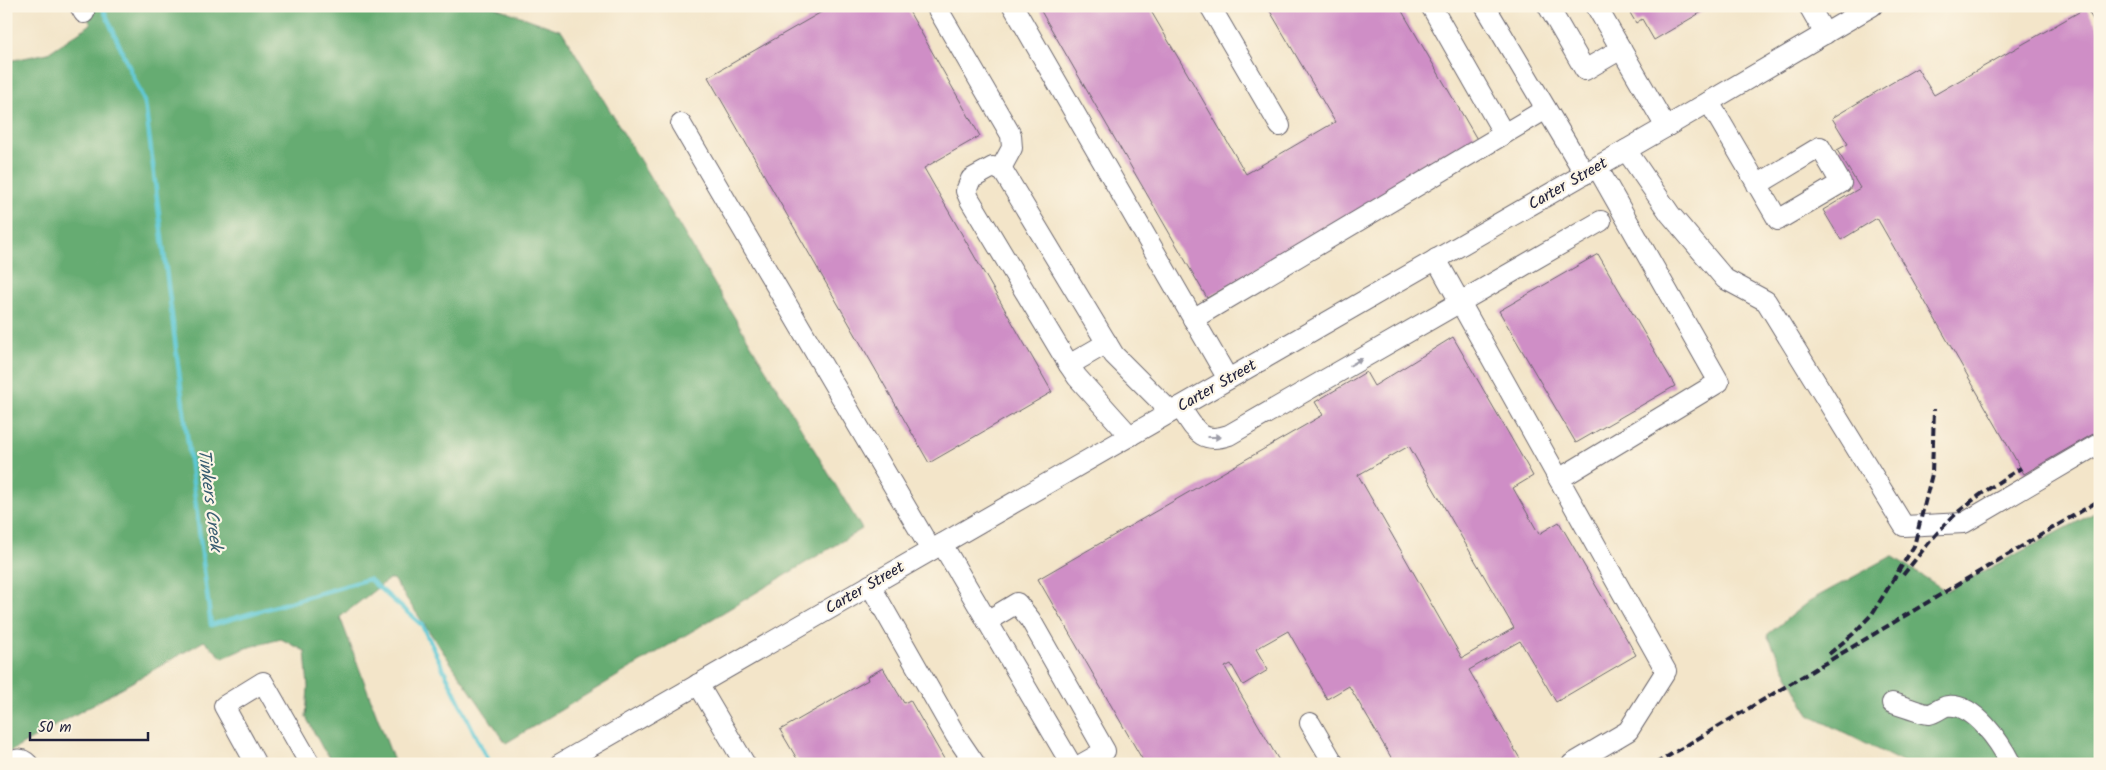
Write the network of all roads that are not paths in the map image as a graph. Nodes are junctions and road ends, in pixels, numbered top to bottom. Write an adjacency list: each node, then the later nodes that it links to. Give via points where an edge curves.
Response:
1 (936, 6): 19 (street, via 1011,135 1012,148)
2 (1014, 6): 25 (street)
3 (1210, 6): 15 (street)
4 (1431, 6): 17 (street)
5 (1485, 6): 13 (street)
6 (1548, 6): 11 (street, via 1585,70)
7 (1596, 6): 11 (street)
8 (1809, 6): 10 (street)
9 (1872, 6): 10 (street, Carter Street)
10 (1825, 34): 12 (street, Carter Street)
11 (1621, 49): 16 (street)
12 (1709, 102): 16 (street, Carter Street); 21 (street)
13 (1546, 109): 17 (street); 20 (street)
14 (681, 124): 33 (street)
15 (1280, 126)
16 (1666, 127): 18 (street, Carter Street)
17 (1504, 134): 25 (street)
18 (1626, 150): 20 (street, Carter Street); 31 (street, via 1670,214 1725,279 1766,301 1904,526 1964,523)
19 (1000, 170): 26 (street, via 1010,180); 27 (street, via 993,167 971,179 966,190)
20 (1591, 170): 23 (street, Carter Street); 32 (street, via 1719,382)
21 (1757, 185)
22 (1601, 221): 24 (street)
23 (1436, 259): 24 (street); 28 (street, Carter Street)
24 (1460, 303): 29 (street, one-way to 24, via 1204,437 1215,440 1229,435); 32 (street)
25 (1193, 319): 28 (street)
26 (1107, 343): 27 (street); 29 (street, via 1114,354)
27 (1069, 365): 30 (street)
28 (1228, 380): 29 (street, Carter Street)
29 (1175, 410): 30 (street, Carter Street)
30 (1130, 436): 33 (street, Carter Street)
31 (2100, 443)
32 (1559, 479): 49 (street, via 1666,671 1628,731)
33 (937, 547): 34 (street, Carter Street); 35 (street)
34 (870, 585): 36 (street, Carter Street); 45 (street)
35 (987, 621): 46 (street); 47 (street, via 1018,603 1030,619 1105,750)
36 (698, 684): 43 (street, Carter Street); 44 (street)
37 (1892, 702): 50 (street, via 1929,714 1948,706 1964,709 1989,730)
38 (1310, 723): 48 (street)
39 (8, 764): 40 (street, via 17,759)
40 (28, 764)
41 (256, 764): 42 (street, via 224,706 263,682)
42 (310, 764)
43 (560, 764)
44 (745, 764)
45 (974, 764)
46 (1071, 764)
47 (1082, 764)
48 (1334, 764)
49 (1572, 764)
50 (2011, 764)

